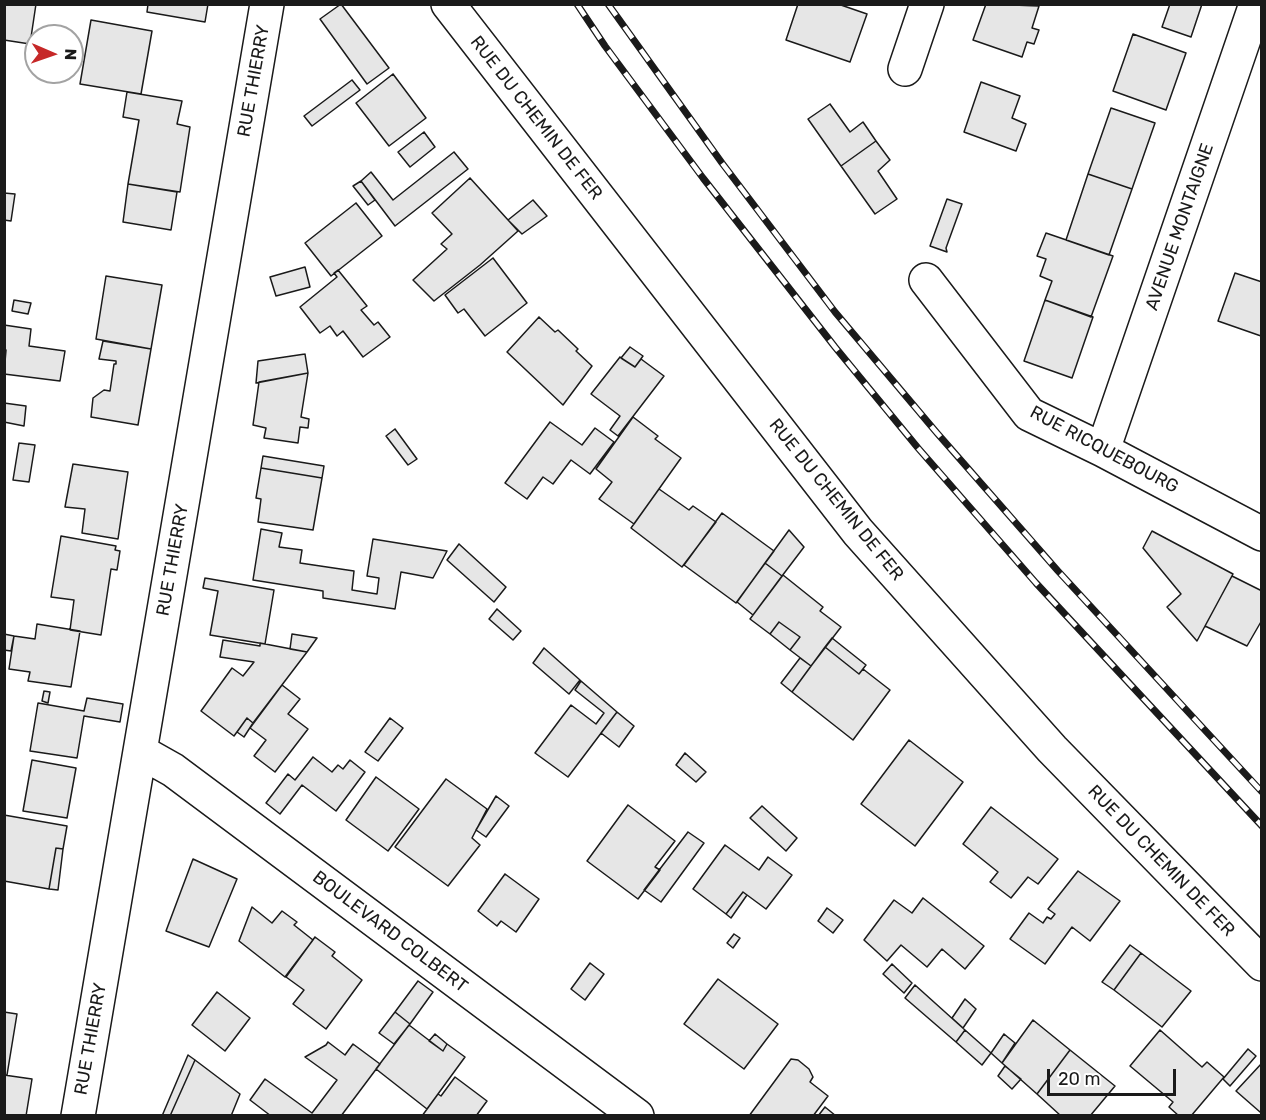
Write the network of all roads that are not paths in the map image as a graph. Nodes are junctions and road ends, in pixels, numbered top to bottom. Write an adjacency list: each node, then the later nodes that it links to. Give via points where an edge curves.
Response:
1 (267, 4): 9 (street, RUE THIERRY)
2 (448, 4): 10 (street, RUE DU CHEMIN DE FER, via 858,532 1052,749)
3 (927, 4): 5 (street)
4 (1256, 4): 7 (street, AVENUE MONTAIGNE)
5 (905, 69)
6 (926, 280): 7 (street, RUE RICQUEBOURG, via 1029,414)
7 (1103, 450): 8 (street, RUE RICQUEBOURG)
8 (1262, 534)
9 (141, 752): 11 (street, RUE THIERRY); 12 (street, BOULEVARD COLBERT, via 173,770)
10 (1262, 964)
11 (78, 1116)
12 (637, 1116)

